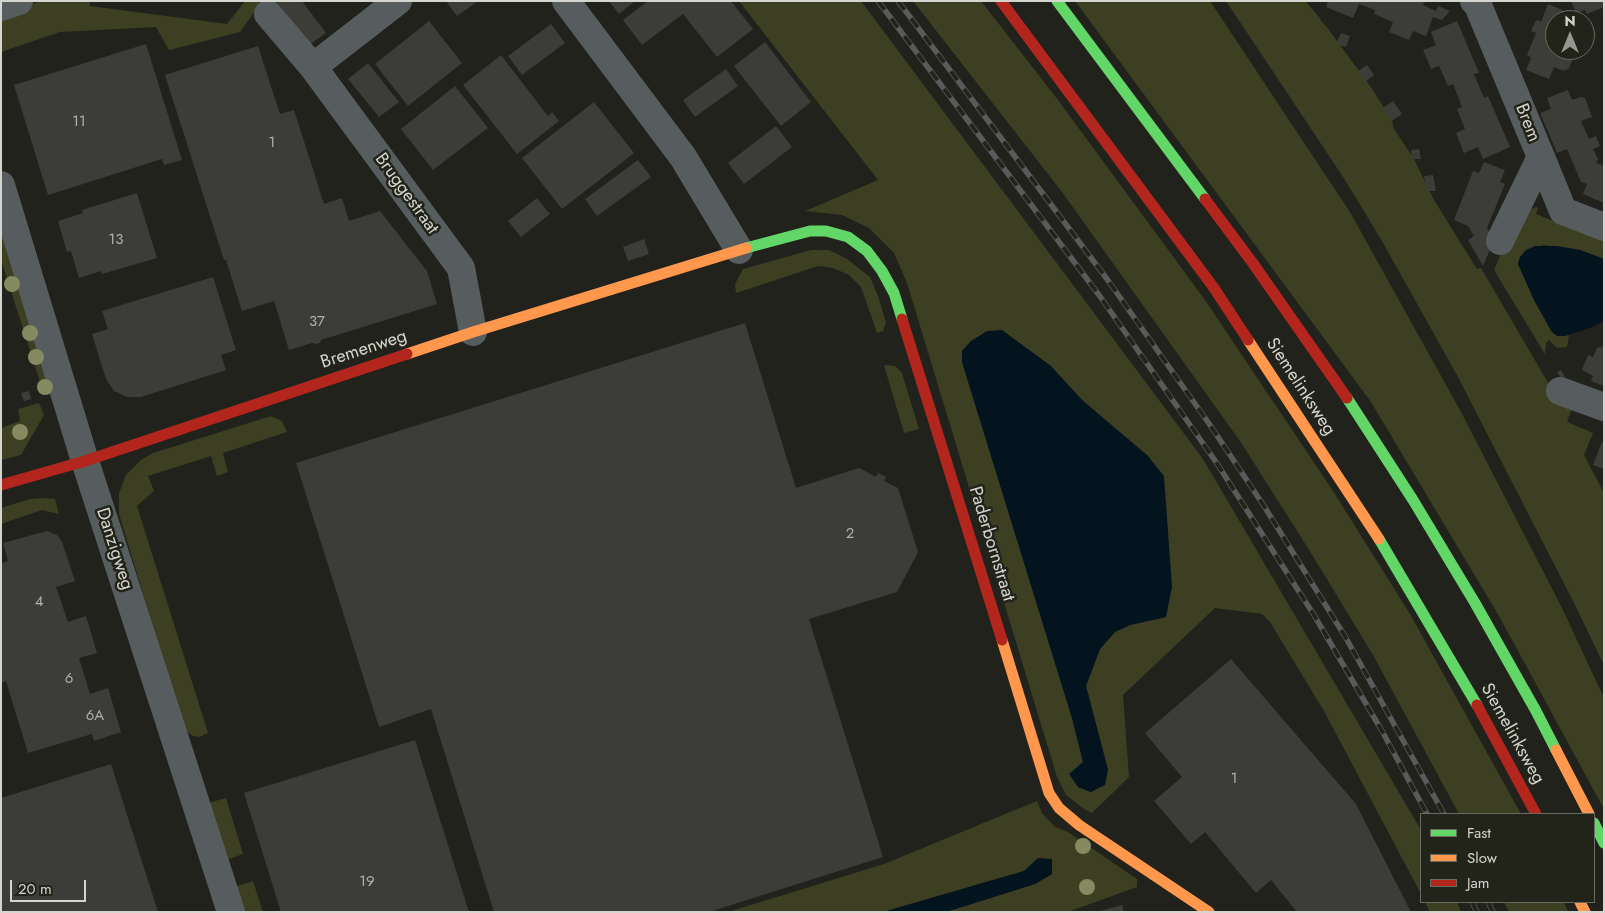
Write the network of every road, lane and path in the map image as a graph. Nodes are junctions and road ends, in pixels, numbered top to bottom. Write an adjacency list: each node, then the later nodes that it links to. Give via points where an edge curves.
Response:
1 (19, 1): 7 (street)
2 (398, 1): 9 (street)
3 (566, 1): 14 (street, via 683,156)
4 (1001, 1): 20 (main road, Siemelinksweg, via 1214,288 1362,511 1483,714)
5 (1057, 1): 21 (main road, Siemelinksweg, via 1252,262 1338,385 1475,603)
6 (1477, 2): 10 (street, Brem)
7 (1, 7)
8 (268, 14): 9 (street, Bruggestraat)
9 (313, 67): 15 (street, Bruggestraat, via 461,268)
10 (1541, 156): 12 (street, via 1564,211); 13 (street, Brem)
11 (1, 185): 18 (street, Danzigweg)
12 (1604, 227)
13 (1500, 241)
14 (739, 250): 15 (main road, Bremenweg); 25 (main road, Paderbornstraat, via 810,231 826,231 848,237 867,251 882,271 894,293 1049,793 1059,808 1080,825)
15 (473, 332): 18 (main road, Bremenweg)
16 (1560, 391): 17 (street)
17 (1604, 407)
18 (85, 461): 19 (main road, Bremenweg); 24 (street, Danzigweg)
19 (1, 485)
20 (1535, 813)
21 (1588, 813)
22 (1595, 825): 23 (main road)
23 (1604, 843)
24 (231, 912)
25 (1209, 912)

